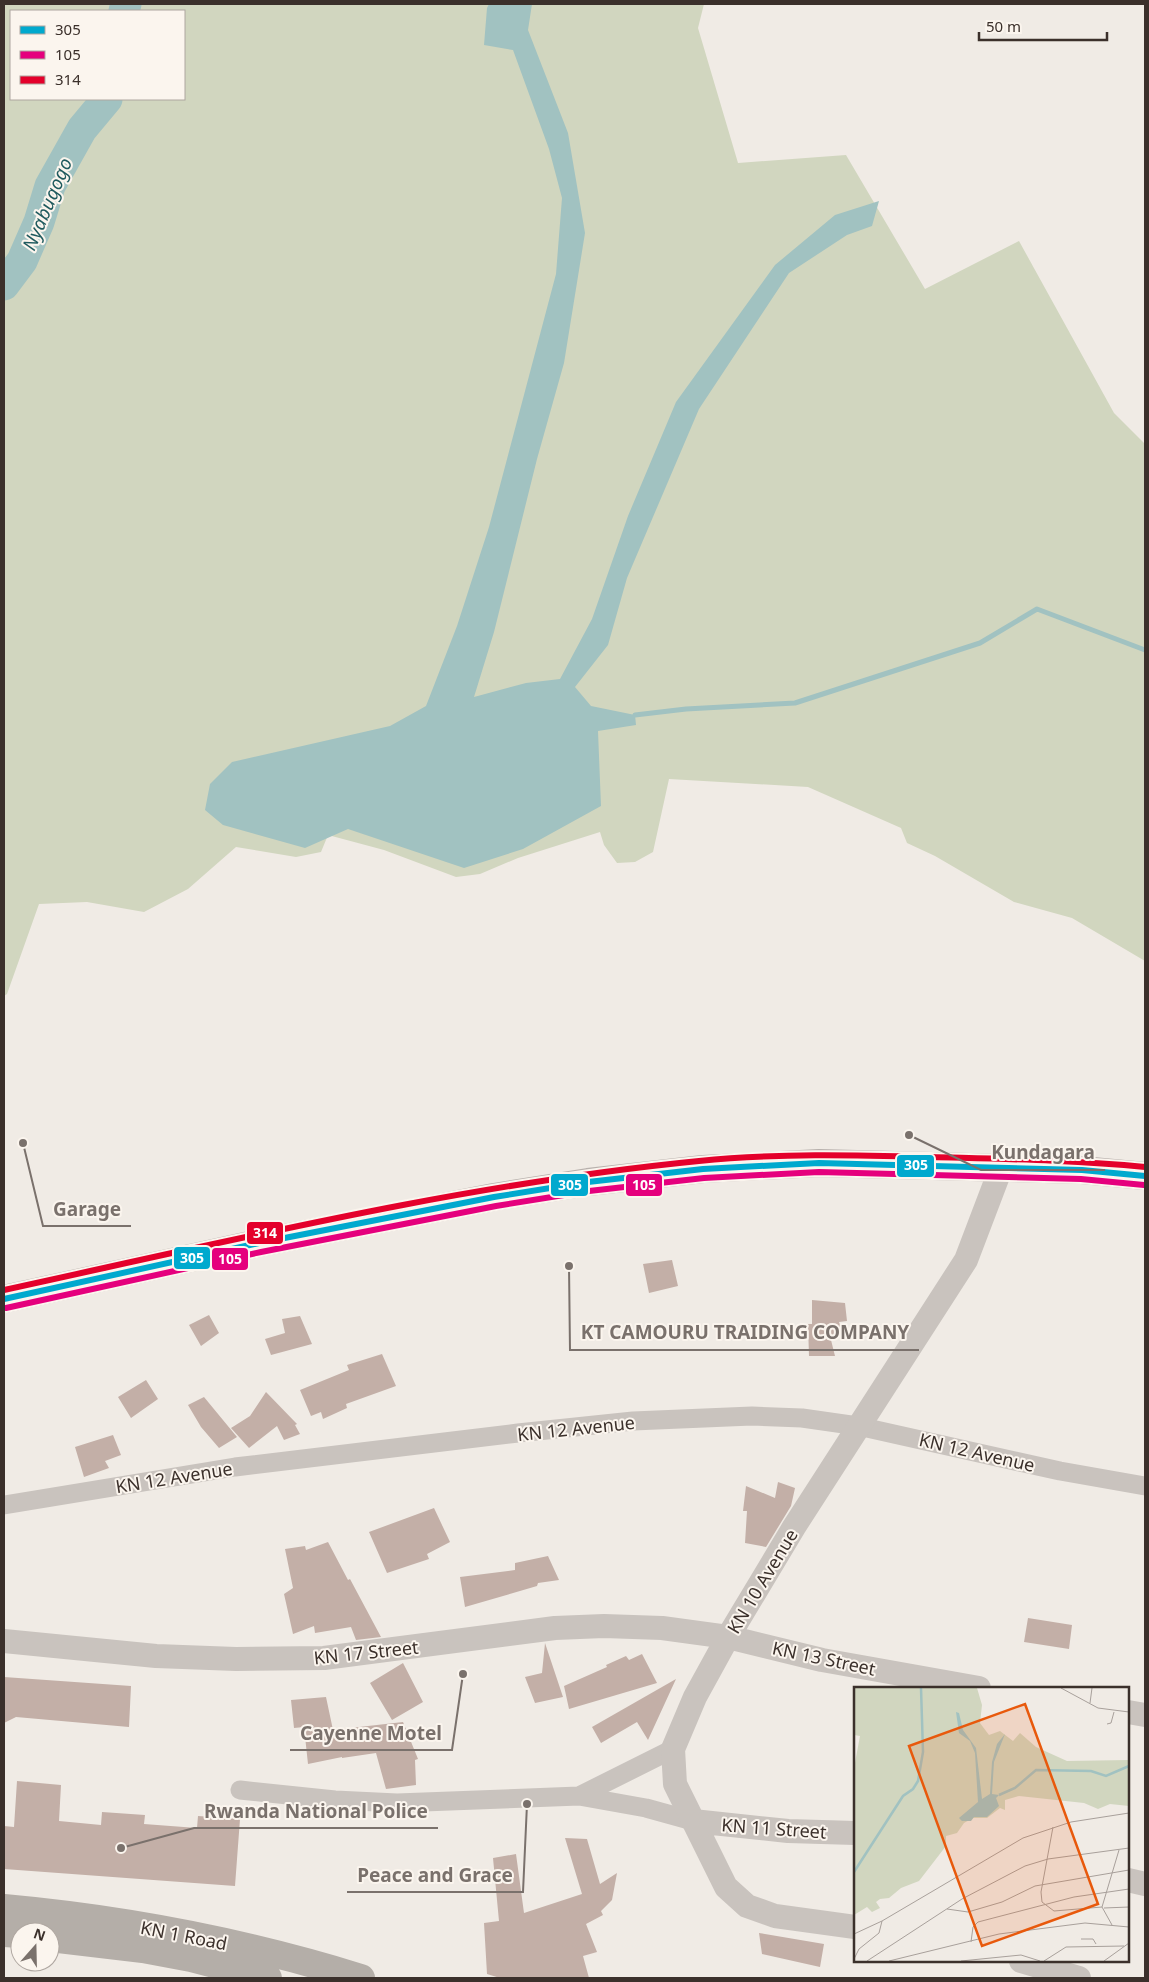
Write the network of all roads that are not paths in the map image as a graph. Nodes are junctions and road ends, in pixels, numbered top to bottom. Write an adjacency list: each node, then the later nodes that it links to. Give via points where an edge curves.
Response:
1 (1001, 1168): 2 (main road); 3 (main road, via 819,1163 702,1169 588,1182 269,1241); 4 (street, KN 10 Avenue, via 966,1260)
2 (1145, 1176)
3 (4, 1298)
4 (858, 1426): 5 (street, KN 12 Avenue, via 1060,1471); 6 (street, KN 12 Avenue, via 802,1418 752,1416 633,1421 235,1467); 7 (street, KN 10 Avenue)
5 (1145, 1486)
6 (4, 1505)
7 (728, 1637): 8 (street, KN 17 Street, via 662,1628 555,1628 324,1658 236,1659 156,1656); 9 (street, KN 13 Street, via 822,1660); 12 (street, KN 10 Avenue, via 695,1697)
8 (4, 1641)
9 (973, 1687)
10 (1129, 1712): 11 (street)
11 (1145, 1715)
12 (673, 1749): 14 (street); 15 (street, KN 10 Avenue, via 675,1784)
13 (240, 1790): 14 (street, via 397,1803)
14 (579, 1796): 15 (street, via 646,1808)
15 (693, 1821): 16 (street, KN 11 Street, via 788,1831); 20 (street, KN 10 Avenue, via 726,1887 747,1906 775,1916)
16 (854, 1833)
17 (1129, 1880): 18 (street)
18 (1145, 1884)
19 (4, 1908): 22 (highway, KN 1 Road, via 59,1913)
20 (854, 1927)
21 (60, 1938): 22 (highway, KN 1 Road)
22 (144, 1938): 24 (highway, KN 1 Road, via 191,1958); 25 (highway, KN 1 Road, via 195,1935 298,1959)
23 (1024, 1962): 26 (street)
24 (268, 1978)
25 (361, 1978)
26 (1079, 1978)

